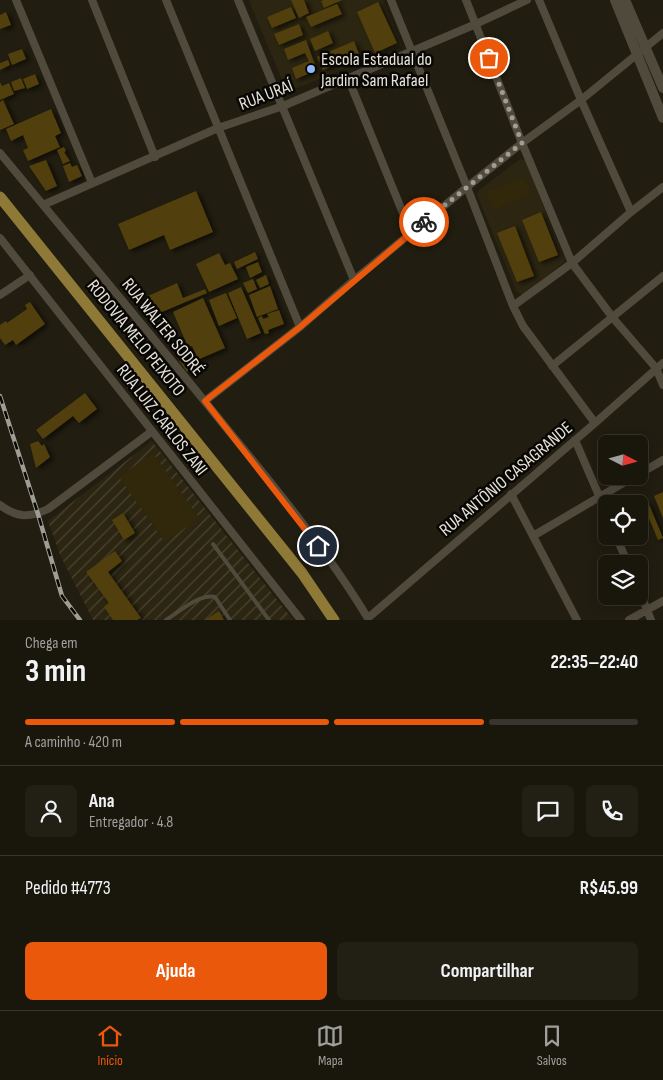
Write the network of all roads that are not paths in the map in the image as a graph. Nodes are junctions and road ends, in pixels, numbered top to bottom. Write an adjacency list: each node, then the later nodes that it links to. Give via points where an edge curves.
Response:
1 (16, 0): 25 (street)
2 (92, 0): 24 (street)
3 (166, 0): 21 (street)
4 (238, 0): 19 (street)
5 (391, 0): 13 (street)
6 (466, 0): 11 (street)
7 (528, 0): 11 (street, RUA URAÍ)
8 (539, 0): 17 (street)
9 (614, 0): 14 (street)
10 (625, 0): 14 (street)
11 (476, 24): 13 (street, RUA URAÍ); 22 (street)
12 (663, 33): 14 (street)
13 (412, 51): 15 (street, RUA URAÍ); 26 (street)
14 (641, 51): 16 (street); 17 (street); 18 (street)
15 (348, 78): 19 (street, RUA URAÍ); 31 (street)
16 (663, 88)
17 (581, 100): 22 (street); 30 (street)
18 (660, 104): 20 (street)
19 (282, 106): 21 (street, RUA URAÍ); 36 (street)
20 (663, 118)
21 (218, 128): 24 (street, RUA URAÍ); 40 (street)
22 (522, 143): 26 (street); 33 (street)
23 (0, 153): 29 (street, RUA WALTER SODRÉ)
24 (155, 157): 25 (street, RUA URAÍ)
25 (92, 183): 29 (street, RUA URAÍ)
26 (467, 187): 31 (street); 38 (street)
27 (663, 187): 30 (street)
28 (0, 197): 67 (main road, RODOVIA MELO PEIXOTO, via 302,573)
29 (43, 205): 45 (street, RUA WALTER SODRÉ)
30 (631, 212): 33 (street)
31 (411, 233): 36 (street)
32 (0, 238): 34 (street, RUA LUIZ CARLOS ZANI)
33 (572, 263): 38 (street); 39 (street)
34 (30, 275): 37 (street); 47 (street, RUA LUIZ CARLOS ZANI)
35 (663, 276): 39 (street)
36 (354, 280): 40 (street)
37 (0, 295)
38 (513, 306): 42 (street, via 523,326)
39 (613, 318): 42 (street); 43 (street)
40 (300, 327): 45 (street)
41 (663, 363): 43 (street, RUA ANTÔNIO CASAGRANDE)
42 (552, 366): 46 (street)
43 (656, 368): 44 (street); 46 (street, RUA ANTÔNIO CASAGRANDE)
44 (663, 384)
45 (205, 401): 62 (street, RUA WALTER SODRÉ, via 308,532)
46 (595, 424): 48 (street, RUA ANTÔNIO CASAGRANDE)
47 (152, 432): 56 (street, via 38,514 17,515); 66 (street, RUA LUIZ CARLOS ZANI)
48 (575, 440): 52 (street, RUA ANTÔNIO CASAGRANDE); 53 (street)
49 (663, 460): 50 (street)
50 (648, 469)
51 (620, 485): 54 (street)
52 (511, 494): 57 (street); 62 (street, RUA ANTÔNIO CASAGRANDE)
53 (599, 495)
54 (603, 495)
55 (598, 498): 57 (street)
56 (0, 505)
57 (533, 536): 68 (street)
58 (212, 544): 65 (lane)
59 (663, 601): 61 (street)
60 (645, 605): 61 (street)
61 (647, 610): 69 (street); 70 (street)
62 (369, 619)
63 (166, 620): 64 (lane, via 210,596 215,597)
64 (230, 620)
65 (269, 620)
66 (301, 620)
67 (334, 620)
68 (577, 620)
69 (629, 620)
70 (651, 620)

